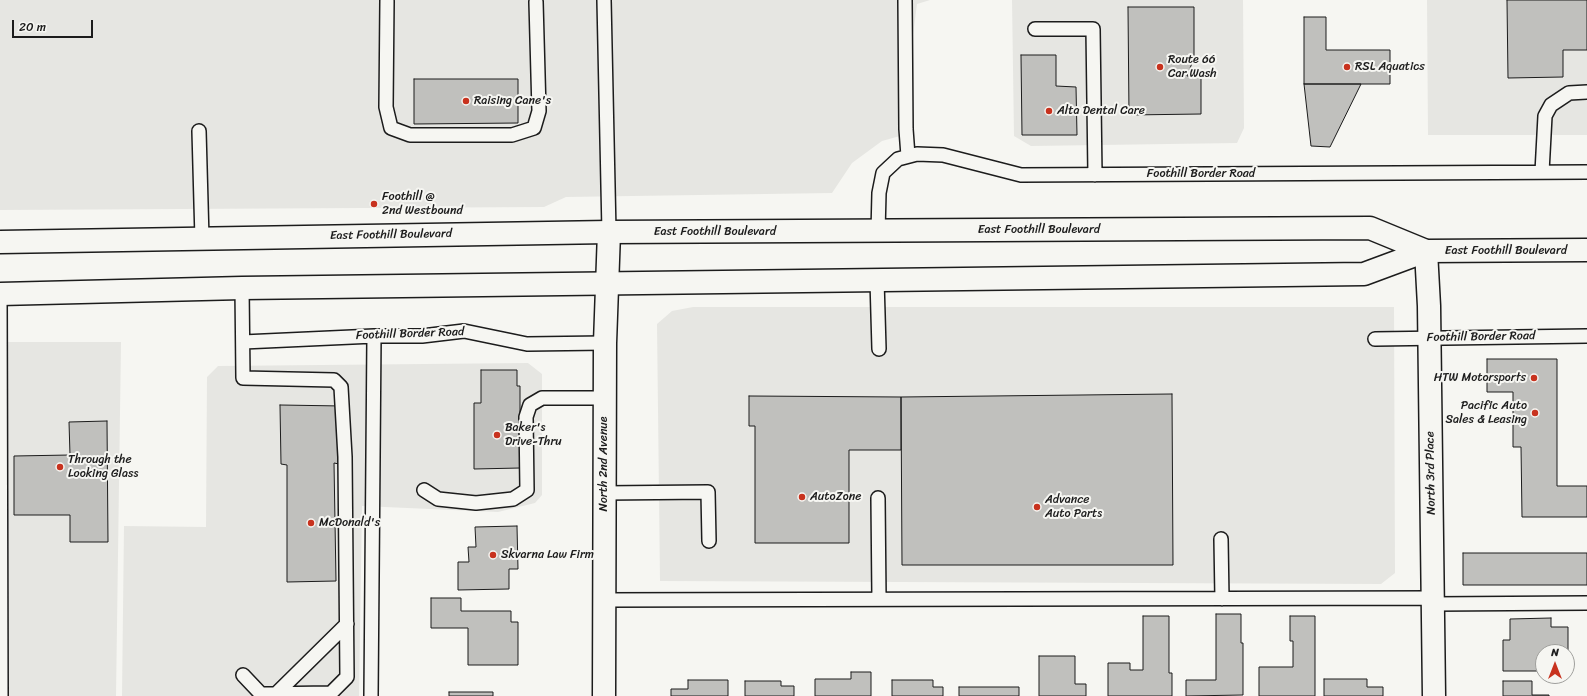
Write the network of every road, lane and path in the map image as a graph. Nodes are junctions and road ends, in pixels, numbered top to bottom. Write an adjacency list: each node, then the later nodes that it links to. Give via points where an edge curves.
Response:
1 (604, 0): 12 (lane)
2 (905, 0): 8 (lane)
3 (387, 1): 4 (lane, via 386,107 391,128 410,135 512,135 534,128 539,111)
4 (536, 2)
5 (1035, 29): 11 (lane, via 1093,29)
6 (1587, 92): 9 (lane, via 1569,93 1550,105 1544,116)
7 (199, 131): 14 (lane)
8 (908, 156): 11 (lane, Foothill Border Road, via 943,155 1021,175); 13 (lane, Foothill Border Road, via 898,159 883,173 879,193)
9 (1542, 172): 10 (lane, Foothill Border Road); 11 (lane, Foothill Border Road)
10 (1587, 172)
11 (1095, 175)
12 (609, 232): 13 (main road, East Foothill Boulevard); 14 (main road, East Foothill Boulevard); 19 (main road, North 2nd Avenue)
13 (878, 232): 17 (main road, East Foothill Boulevard, via 1370,228)
14 (202, 239): 15 (main road, East Foothill Boulevard)
15 (0, 242)
16 (1587, 250): 17 (main road, East Foothill Boulevard)
17 (1426, 251): 18 (main road, East Foothill Boulevard, via 1364,274); 24 (main road, North 3rd Place)
18 (877, 280): 19 (main road, East Foothill Boulevard); 28 (lane)
19 (607, 283): 20 (main road, East Foothill Boulevard); 27 (main road, North 2nd Avenue)
20 (242, 288): 21 (main road, East Foothill Boulevard); 26 (lane)
21 (0, 294): 43 (lane)
22 (374, 336): 26 (lane, Foothill Border Road); 27 (lane, Foothill Border Road, via 422,336 464,331 527,344); 44 (lane)
23 (1587, 336): 24 (lane, Foothill Border Road)
24 (1429, 338): 25 (lane, Foothill Border Road); 38 (main road, North 3rd Place)
25 (1375, 339)
26 (243, 342): 40 (lane, via 243,378 334,380 341,387 345,457)
27 (605, 343): 29 (main road, North 2nd Avenue)
28 (879, 349)
29 (604, 398): 30 (lane, via 542,398 530,405 526,417 527,490 513,499 476,503 438,498); 31 (main road, North 2nd Avenue)
30 (424, 490)
31 (604, 493): 34 (lane, via 708,492); 37 (main road, North 2nd Avenue)
32 (878, 498): 36 (lane)
33 (1221, 539): 35 (lane)
34 (710, 541)
35 (1222, 598): 36 (lane); 38 (lane)
36 (879, 599): 37 (lane)
37 (604, 600): 45 (main road, North 2nd Avenue)
38 (1433, 601): 39 (lane); 46 (main road, North 3rd Place)
39 (1587, 603)
40 (347, 624): 42 (lane); 42 (lane, via 347,677 332,693)
41 (243, 675): 42 (lane, via 261,694)
42 (276, 694)
43 (1, 696)
44 (371, 696)
45 (604, 696)
46 (1434, 696)

